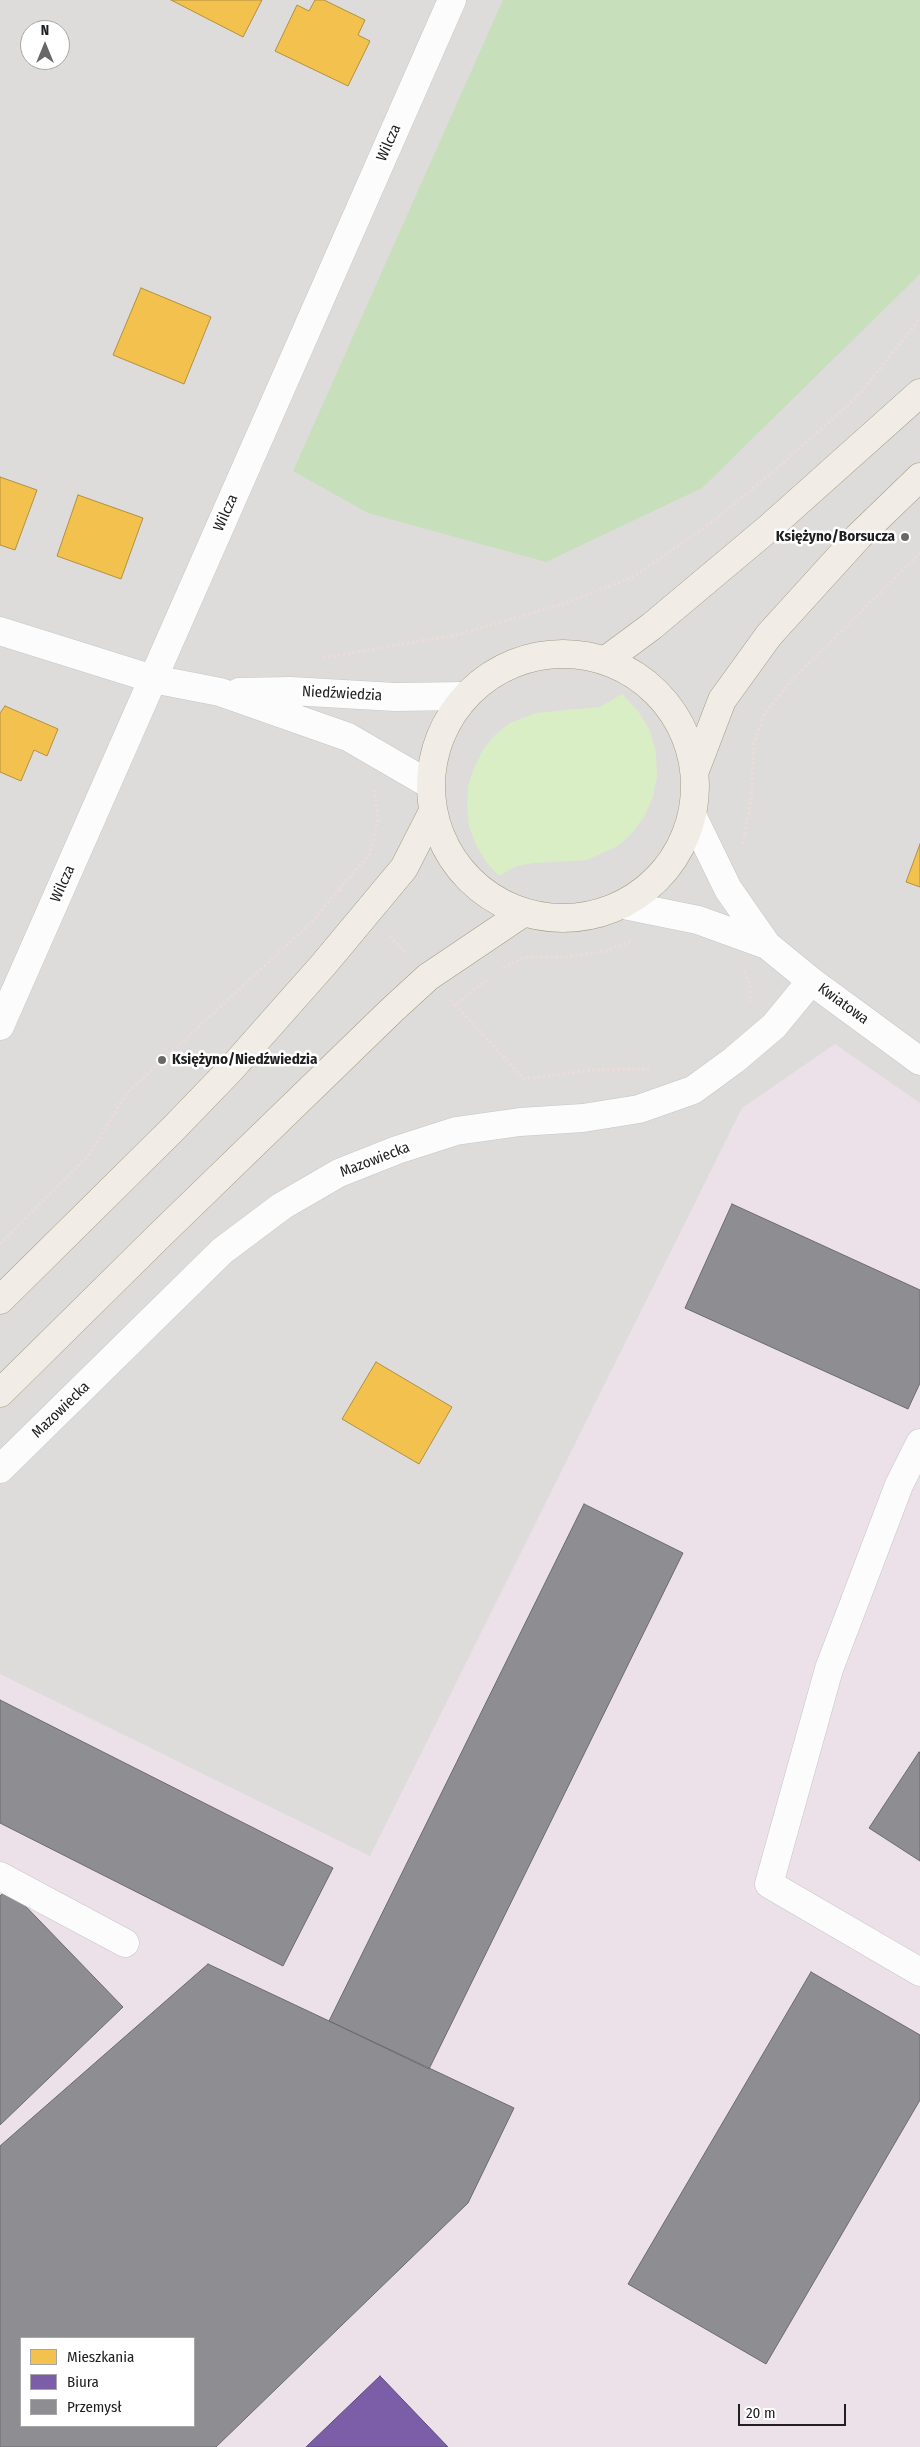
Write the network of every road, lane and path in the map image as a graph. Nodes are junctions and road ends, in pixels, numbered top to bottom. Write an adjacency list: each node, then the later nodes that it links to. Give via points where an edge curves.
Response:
1 (452, 0): 8 (street, Wilcza)
2 (920, 319): 6 (path, via 856,398 708,525 633,577 562,604 460,634)
3 (920, 393): 7 (main road, via 770,526 652,626)
4 (920, 477): 11 (main road, via 858,537 769,635 722,700)
5 (0, 631): 8 (street, Niedźwiedzia)
6 (318, 659)
7 (606, 660): 10 (main road, via 555,653 539,657 506,666); 11 (main road, via 639,676 666,701 686,732)
8 (153, 679): 9 (street, Niedźwiedzia); 24 (street, Wilcza)
9 (220, 692): 10 (street, Niedźwiedzia); 13 (street, Niedźwiedzia, via 348,737)
10 (465, 696): 13 (main road, via 446,722 434,752)
11 (696, 768): 15 (main road)
12 (373, 783): 16 (path, via 378,819 370,854)
13 (430, 784): 14 (main road)
14 (432, 812): 18 (main road, via 444,846 464,875 491,898); 27 (main road, via 404,868 312,978 180,1122)
15 (693, 817): 17 (main road, via 668,869); 19 (street, Kwiatowa, via 728,889)
16 (339, 889)
17 (624, 905): 18 (main road, via 574,919); 19 (street, Kwiatowa, via 698,920)
18 (523, 914): 28 (main road, via 428,977)
19 (767, 944): 21 (street, Kwiatowa)
20 (742, 970): 23 (path, via 750,985)
21 (811, 981): 25 (street, Kwiatowa); 30 (street, Mazowiecka, via 774,1026 693,1090 639,1109 456,1131 339,1173 282,1206 222,1251)
22 (455, 1005): 26 (path, via 524,1079 591,1070)
23 (748, 1008)
24 (0, 1026)
25 (920, 1061)
26 (656, 1069)
27 (0, 1300)
28 (0, 1393)
29 (920, 1442): 33 (street, via 900,1485 829,1669 769,1884)
30 (0, 1469)
31 (0, 1876): 32 (street)
32 (124, 1944)
33 (920, 1972)

